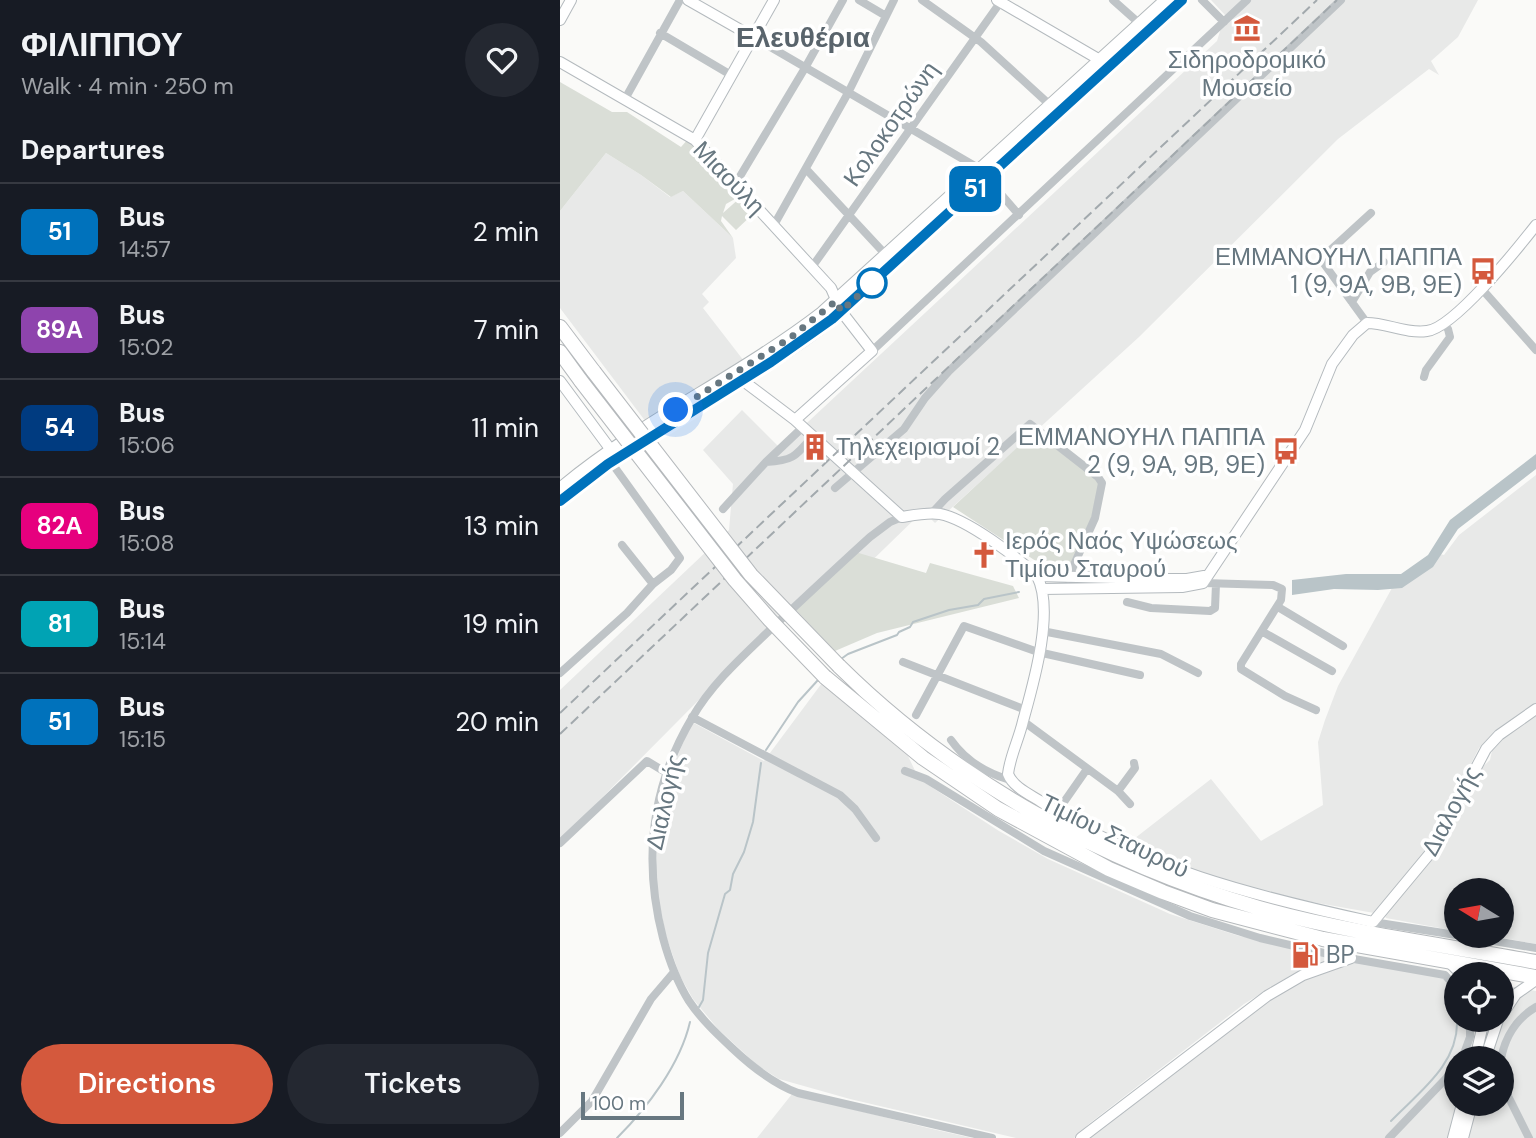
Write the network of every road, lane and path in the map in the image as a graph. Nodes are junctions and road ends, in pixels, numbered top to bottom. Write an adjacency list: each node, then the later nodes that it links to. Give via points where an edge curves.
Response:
1 (571, 0): 17 (street)
2 (680, 0): 20 (street)
3 (688, 0): 21 (street)
4 (774, 0): 21 (street)
5 (843, 0): 26 (street)
6 (859, 0): 16 (street)
7 (894, 0): 16 (street)
8 (922, 0): 22 (street)
9 (1113, 0): 19 (street)
10 (1166, 0): 19 (main road)
11 (1182, 0): 23 (main road)
12 (1202, 0): 18 (street)
13 (1247, 0): 18 (street)
14 (1341, 0): 64 (street, via 949,371 904,429)
15 (1000, 1): 22 (street, Κολοκοτρώνη); 25 (street)
16 (886, 16): 29 (street)
17 (560, 20)
18 (1224, 22): 39 (street)
19 (1140, 24): 23 (main road)
20 (660, 33): 27 (street); 30 (street)
21 (753, 37): 26 (street); 27 (street)
22 (974, 37): 31 (street); 32 (street, Κολοκοτρώνη)
23 (1124, 46): 25 (main road)
24 (560, 62): 30 (street, Μιαούλη)
25 (1104, 64): 28 (main road)
26 (806, 68): 29 (street); 36 (street)
27 (731, 75): 33 (street)
28 (1073, 92): 31 (main road); 35 (main road)
29 (848, 93): 32 (street); 34 (street)
30 (625, 99): 33 (street, Μιαούλη)
31 (1050, 105): 35 (main road)
32 (911, 129): 35 (street); 38 (street, Κολοκοτρώνη)
33 (695, 140): 36 (street, Μιαούλη)
34 (806, 169): 38 (street); 40 (street)
35 (983, 174): 39 (street); 42 (main road); 47 (main road)
36 (736, 183): 40 (street, Μιαούλη)
37 (1371, 213): 46 (street, via 1322,259)
38 (850, 215): 42 (street); 44 (street, Κολοκοτρώνη)
39 (1019, 215): 51 (street)
40 (774, 225): 44 (street, Μιαούλη)
41 (1536, 225): 45 (street)
42 (886, 255): 47 (main road)
43 (1384, 262): 46 (street, via 1370,272)
44 (812, 267): 47 (street, Μιαούλη, via 832,289)
45 (1481, 288): 49 (street); 52 (street)
46 (1352, 302): 48 (street)
47 (839, 306): 51 (street, Μιαούλη); 56 (main road, via 801,343); 62 (main road)
48 (1367, 323): 49 (street, via 1424,332); 74 (street, via 1332,364 1305,430)
49 (1443, 324): 55 (street, via 1450,337)
50 (560, 327): 54 (highway)
51 (872, 351): 60 (street)
52 (1536, 351)
53 (560, 352): 54 (highway)
54 (588, 376): 111 (highway, bridge, via 735,580 770,620 825,677 961,785 1109,869 1200,906 1323,939); 112 (highway, bridge, via 751,575 839,666 915,733 978,778 1118,856 1262,909)
55 (1424, 377)
56 (742, 380): 60 (street); 62 (main road)
57 (560, 381): 58 (street)
58 (570, 394): 59 (street); 62 (street)
59 (560, 404)
60 (799, 424): 61 (street); 63 (street)
61 (813, 436): 63 (street, via 792,458); 64 (street)
62 (611, 456): 66 (main road); 67 (main road); 75 (street, via 680,558)
63 (766, 461): 68 (street)
64 (854, 474): 65 (street); 70 (street)
65 (835, 488)
66 (560, 489)
67 (560, 501)
68 (723, 509)
69 (932, 513): 70 (street); 72 (street, via 975,531); 73 (street, via 1030,424 1102,483 1094,518)
70 (902, 517): 94 (street, Διαλογής, via 870,537 760,640 715,685)
71 (622, 545): 75 (street)
72 (1037, 576): 73 (street); 77 (street)
73 (1068, 578): 74 (street)
74 (1206, 578): 76 (street); 77 (street, via 1182,587)
75 (653, 584): 87 (street)
76 (1216, 584): 78 (street, via 1215,608 1210,611); 79 (street, via 1279,586 1283,594)
77 (1042, 589): 80 (street)
78 (1127, 602)
79 (1278, 607): 81 (street); 82 (street)
80 (1042, 631): 83 (street); 86 (street, via 1161,654)
81 (1263, 632): 85 (street); 91 (street, via 1241,669)
82 (1343, 646)
83 (1038, 652): 88 (street, via 964,626); 89 (street); 93 (street)
84 (903, 662): 88 (street)
85 (1332, 671)
86 (1198, 673)
87 (560, 674)
88 (939, 675): 92 (street); 93 (street)
89 (1140, 675)
90 (1536, 709): 106 (street, Διαλογής, via 1489,745 1432,851)
91 (1316, 710)
92 (916, 715)
93 (1024, 716): 97 (street); 100 (street)
94 (692, 717): 99 (street, Διαλογής); 104 (street, via 840,795)
95 (951, 740): 100 (street, via 967,759)
96 (1134, 763): 101 (street)
97 (1087, 769): 101 (street); 103 (street)
98 (905, 771): 110 (street, via 926,779 1044,851 1165,905 1260,938)
99 (667, 773): 105 (street, via 647,761); 113 (street, Διαλογής, via 654,827 651,873)
100 (1010, 780): 103 (street, Τιμίου Σταυρού)
101 (1118, 791): 102 (street)
102 (1130, 804)
103 (1057, 812): 106 (street, Τιμίου Σταυρού, via 1196,876)
104 (876, 838)
105 (560, 843)
106 (1374, 922): 107 (street)
107 (1444, 933)
108 (1514, 944): 109 (street)
109 (1536, 948)
110 (1351, 958): 115 (street); 126 (street, via 1303,975 1267,996)
111 (1449, 962)
112 (1536, 962)
113 (674, 972): 124 (street, via 651,999 592,1101); 125 (street, Διαλογής, via 689,1001 712,1028 740,1055 788,1089)
114 (1514, 974): 116 (highway)
115 (1444, 975)
116 (1536, 978): 117 (street)
117 (1514, 997)
118 (1536, 1007): 119 (street, via 1518,1019)
119 (1504, 1046)
120 (1444, 1081): 127 (street)
121 (1514, 1108): 130 (street)
122 (1459, 1116): 128 (street)
123 (1469, 1116): 129 (street)
124 (560, 1133)
125 (992, 1138)
126 (1081, 1138)
127 (1390, 1138)
128 (1453, 1138)
129 (1463, 1138)
130 (1529, 1138)

